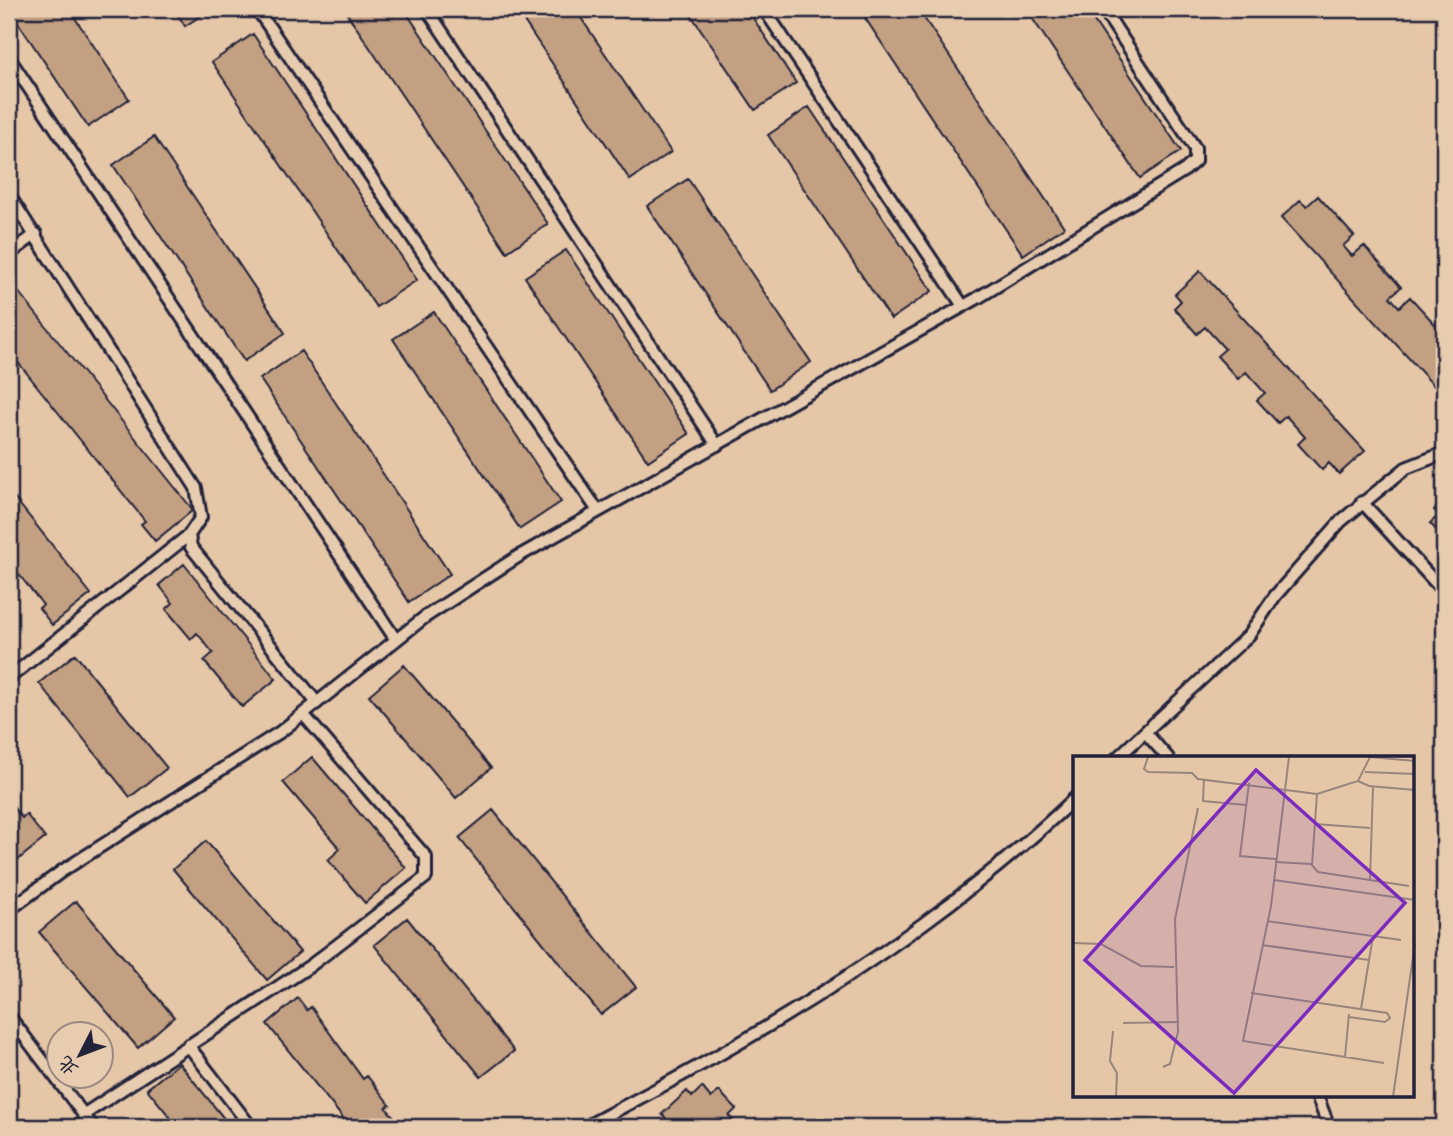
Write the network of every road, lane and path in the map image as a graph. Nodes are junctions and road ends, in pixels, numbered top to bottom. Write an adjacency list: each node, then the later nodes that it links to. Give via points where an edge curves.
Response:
1 (257, 9): 13 (lane)
2 (427, 9): 10 (lane)
3 (764, 9): 9 (lane)
4 (1103, 9): 9 (lane, via 1195,148 1195,160)
5 (9, 58): 16 (lane)
6 (9, 195): 7 (lane)
7 (36, 234): 8 (lane); 14 (lane, via 196,488 201,517)
8 (9, 254)
9 (963, 306): 10 (lane)
10 (716, 445): 13 (lane)
11 (1444, 453): 12 (lane, via 1406,468)
12 (1362, 502): 15 (lane); 20 (lane, via 1304,561 1249,635)
13 (598, 512): 16 (lane, via 519,556)
14 (189, 535): 17 (lane); 18 (lane, via 199,558)
15 (1444, 592)
16 (396, 640): 18 (lane)
17 (9, 678)
18 (317, 702): 19 (lane)
19 (303, 714): 24 (lane, via 62,871); 26 (lane, via 426,857 426,877 310,965)
20 (1145, 732): 21 (lane); 22 (lane)
21 (1120, 756)
22 (1166, 756)
23 (1073, 800): 31 (lane, via 941,910 847,974 759,1032)
24 (9, 911)
25 (9, 1016): 28 (lane)
26 (188, 1045): 28 (lane); 30 (lane)
27 (1318, 1098): 32 (lane)
28 (83, 1115): 29 (lane)
29 (93, 1127)
30 (251, 1127)
31 (585, 1127)
32 (1329, 1127)

